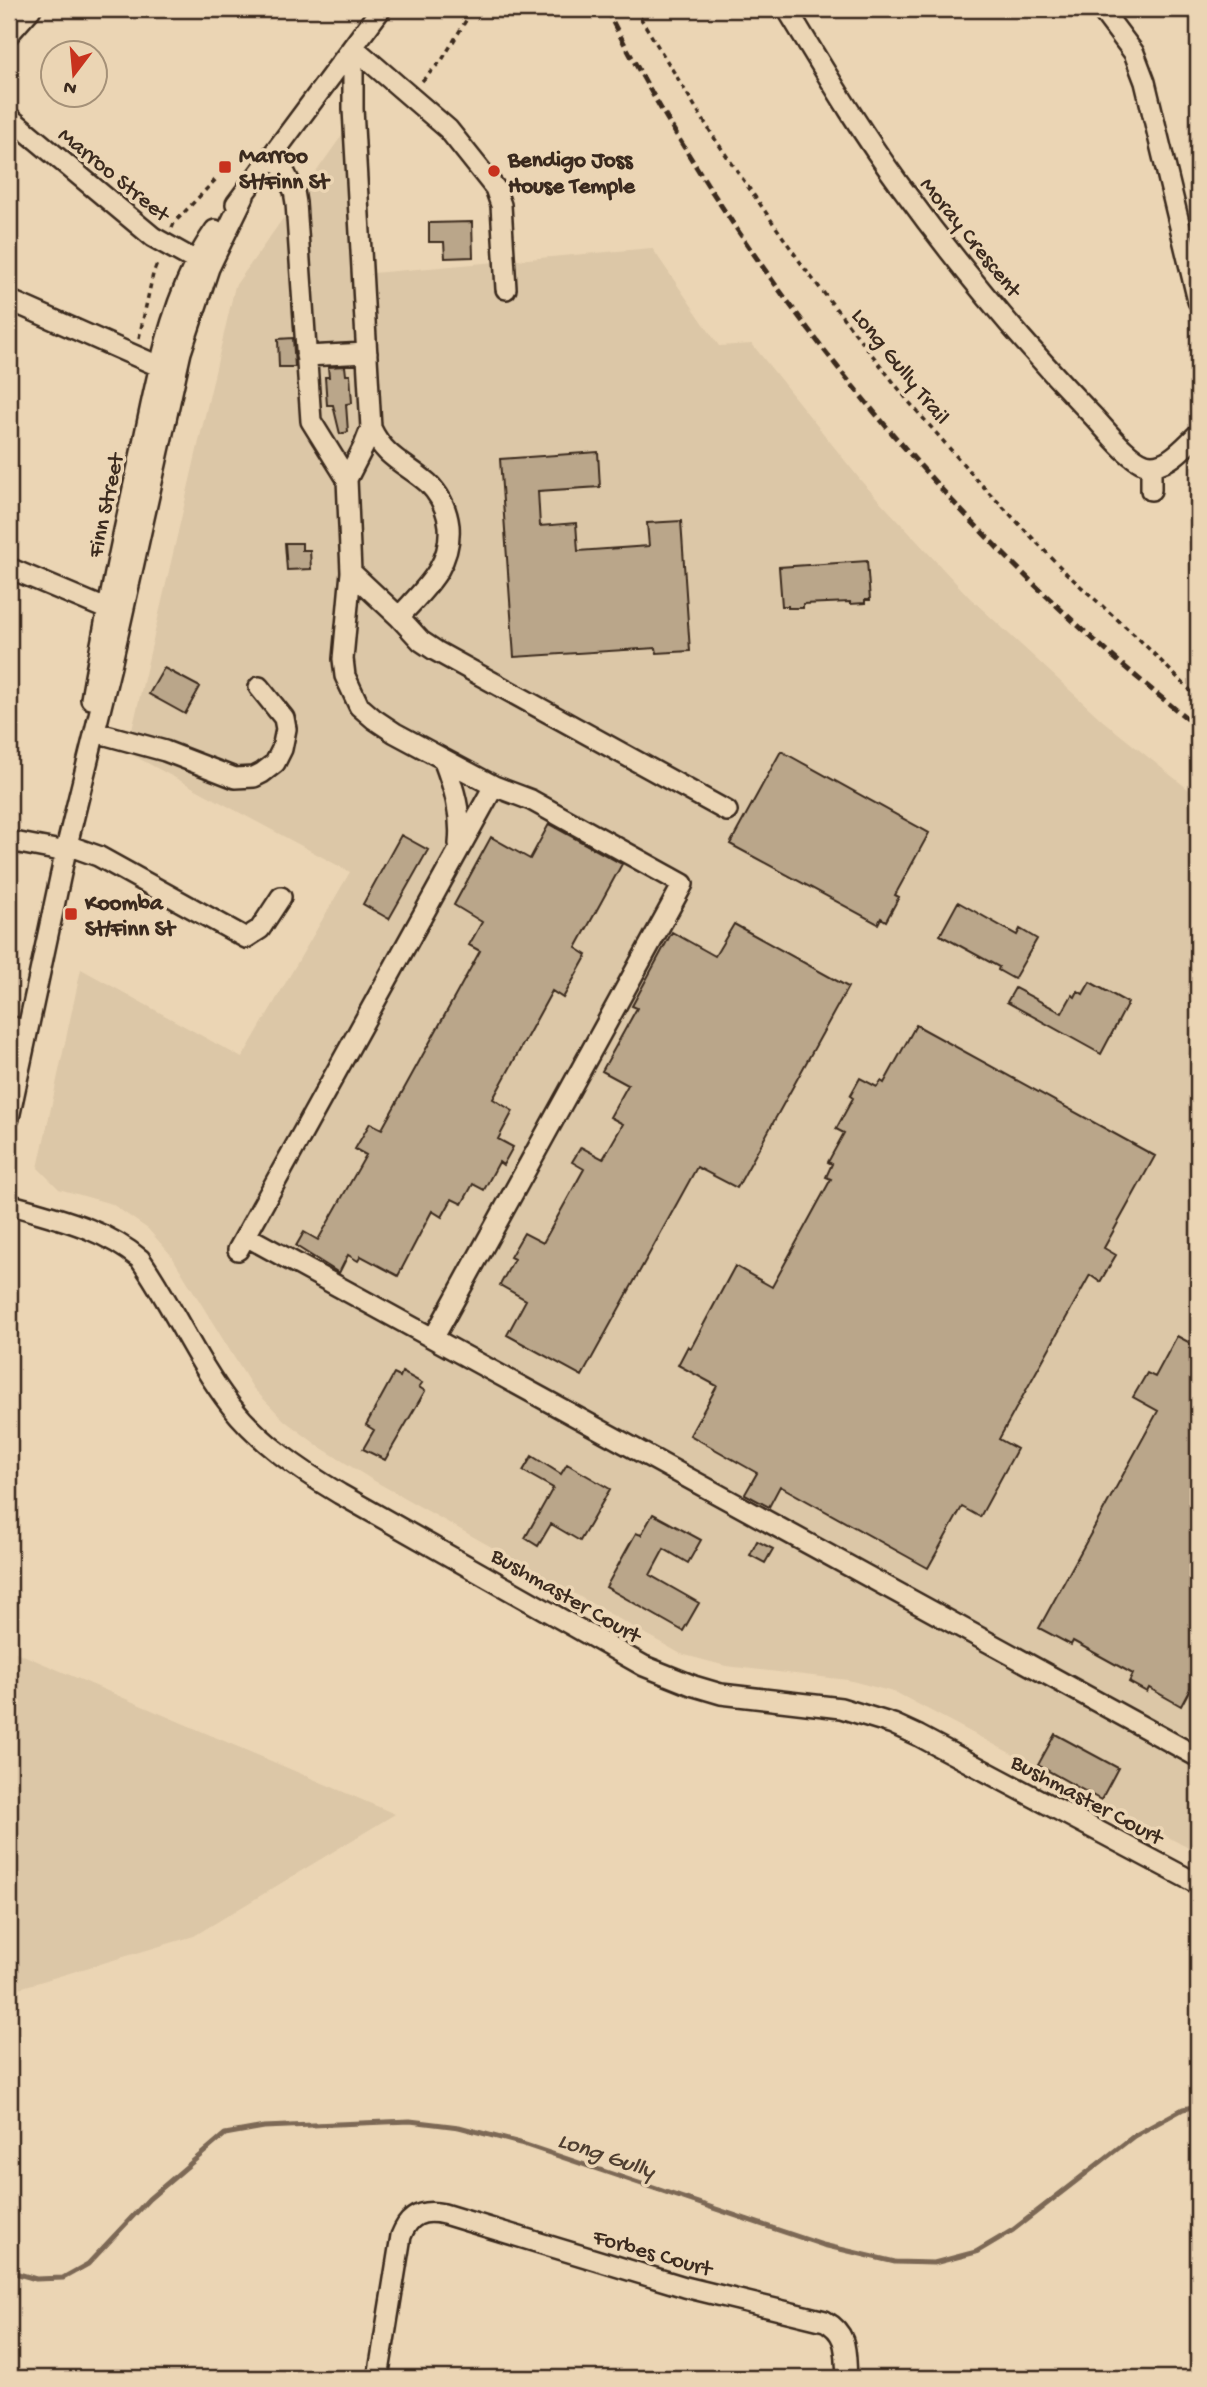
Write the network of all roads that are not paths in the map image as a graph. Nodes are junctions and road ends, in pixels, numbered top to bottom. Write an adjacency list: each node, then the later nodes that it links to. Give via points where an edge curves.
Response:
1 (32, 9): 5 (street)
2 (381, 9): 6 (street, Finn Street)
3 (787, 9): 18 (street, Moray Crescent, via 898,184 983,292 1128,453)
4 (1101, 9): 12 (street, via 1134,53 1145,82)
5 (9, 34)
6 (353, 47): 8 (street, Finn Street); 10 (street, via 448,129 495,188 501,205); 13 (street)
7 (9, 117): 9 (street, Marroo Street, via 153,237)
8 (275, 153): 9 (street, Finn Street); 14 (street, via 296,203)
9 (202, 265): 15 (street, Finn Street, via 186,334)
10 (506, 289)
11 (9, 300): 15 (street)
12 (1198, 301)
13 (367, 353): 14 (street); 16 (street)
14 (306, 356): 19 (street, via 311,421)
15 (168, 370): 23 (street, Finn Street)
16 (371, 428): 19 (street); 24 (street, via 384,450 429,484 448,517 449,544 442,565)
17 (1198, 435): 18 (street, via 1168,461)
18 (1152, 465): 20 (street)
19 (347, 479): 22 (street)
20 (1151, 490)
21 (9, 568): 23 (street)
22 (351, 572): 24 (street); 27 (street, via 343,642 345,676 359,706)
23 (114, 613): 26 (street, Finn Street); 31 (street, Finn Street)
24 (399, 617): 29 (street, via 436,651)
25 (258, 687): 26 (street, via 284,718 286,729 275,763 254,777 235,778)
26 (95, 732): 31 (street, Finn Street)
27 (443, 759): 28 (street); 32 (street, via 457,796)
28 (494, 786): 32 (street); 37 (street, via 531,800 683,884)
29 (727, 811)
30 (9, 841): 31 (street)
31 (66, 849): 33 (street, via 98,856 246,938 260,929); 34 (street, Finn Street)
32 (459, 849): 37 (street, via 242,1243)
33 (281, 897)
34 (18, 1029): 35 (street, Finn Street)
35 (9, 1118)
36 (9, 1204): 39 (street, Bushmaster Court, via 105,1234 140,1259 233,1408 279,1454 340,1494 644,1666 720,1693 841,1708 893,1724)
37 (434, 1338): 38 (street)
38 (1198, 1757)
39 (1198, 1884)
40 (378, 2378): 41 (street, Forbes Court, via 398,2248 408,2221 424,2211 685,2287 825,2321 840,2332)
41 (847, 2378)

